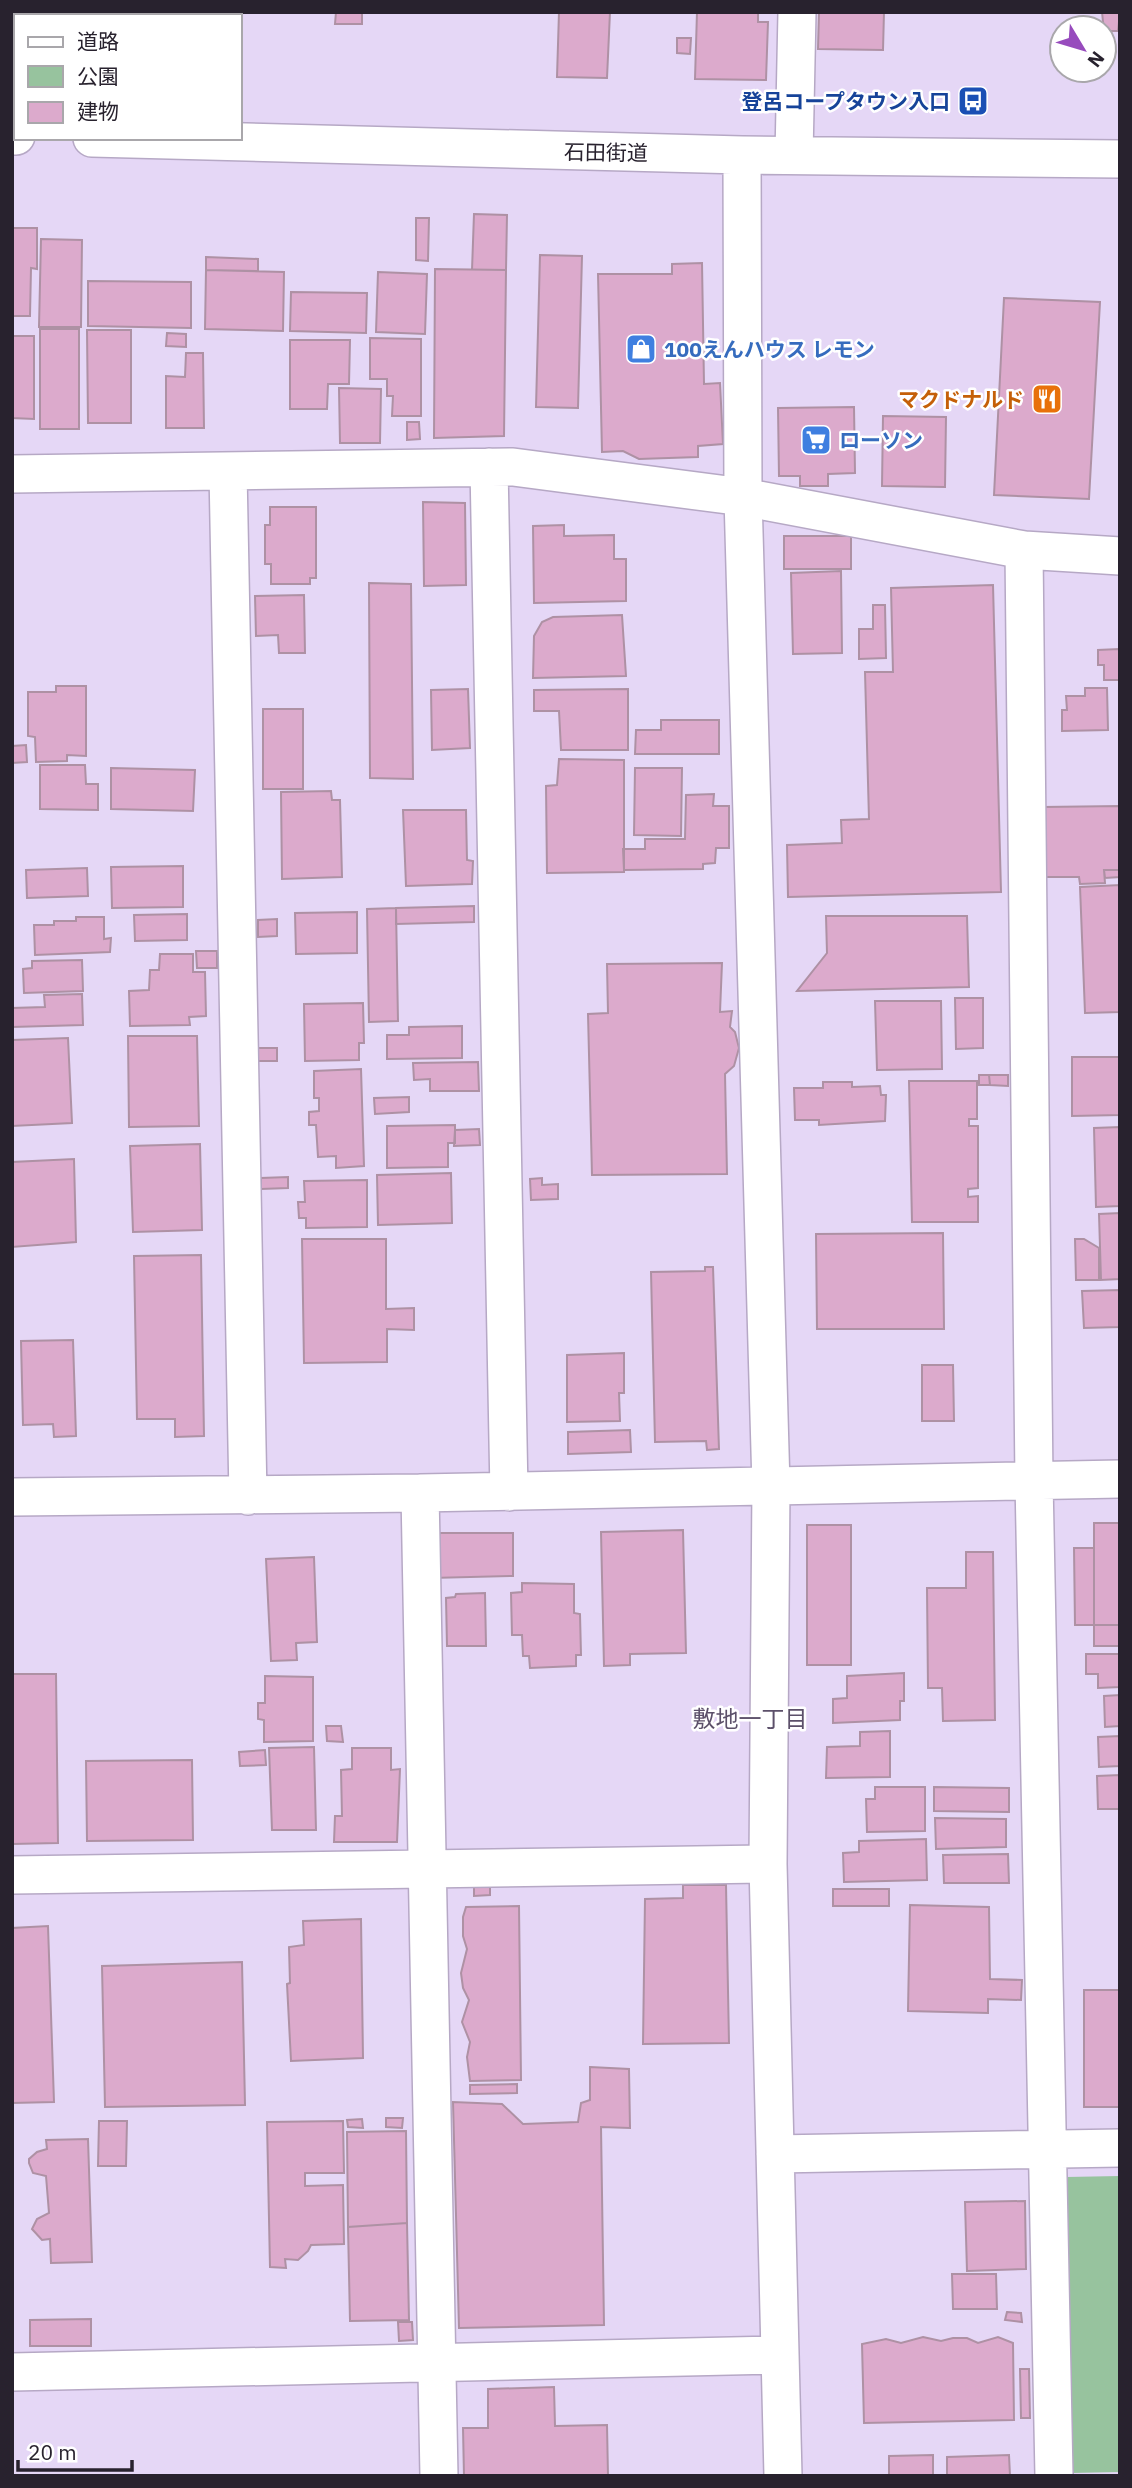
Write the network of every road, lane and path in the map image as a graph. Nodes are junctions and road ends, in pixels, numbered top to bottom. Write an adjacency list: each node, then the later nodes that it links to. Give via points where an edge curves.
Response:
1 (797, 12): 4 (street)
2 (168, 140): 3 (street, 石田街道)
3 (742, 155): 4 (street, 石田街道); 9 (street)
4 (794, 155): 5 (street, 石田街道)
5 (1120, 159)
6 (489, 467): 7 (street); 9 (street); 15 (street)
7 (228, 471): 8 (street); 17 (street)
8 (12, 474)
9 (743, 497): 10 (street); 14 (street)
10 (1024, 550): 11 (street); 13 (street)
11 (1120, 556)
12 (1120, 1479): 13 (street)
13 (1034, 1481): 14 (street); 23 (street)
14 (771, 1486): 15 (street); 19 (street)
15 (509, 1492): 16 (street)
16 (419, 1493): 17 (street); 20 (street)
17 (248, 1496): 18 (street)
18 (12, 1497)
19 (768, 1864): 20 (street); 24 (street)
20 (425, 1869): 21 (street); 26 (street)
21 (12, 1875)
22 (1120, 2148): 23 (street)
23 (1048, 2149): 24 (street); 30 (street)
24 (775, 2154): 25 (street)
25 (779, 2355): 26 (street); 29 (street)
26 (438, 2363): 27 (street); 28 (street)
27 (12, 2372)
28 (439, 2476)
29 (783, 2476)
30 (1054, 2476)

